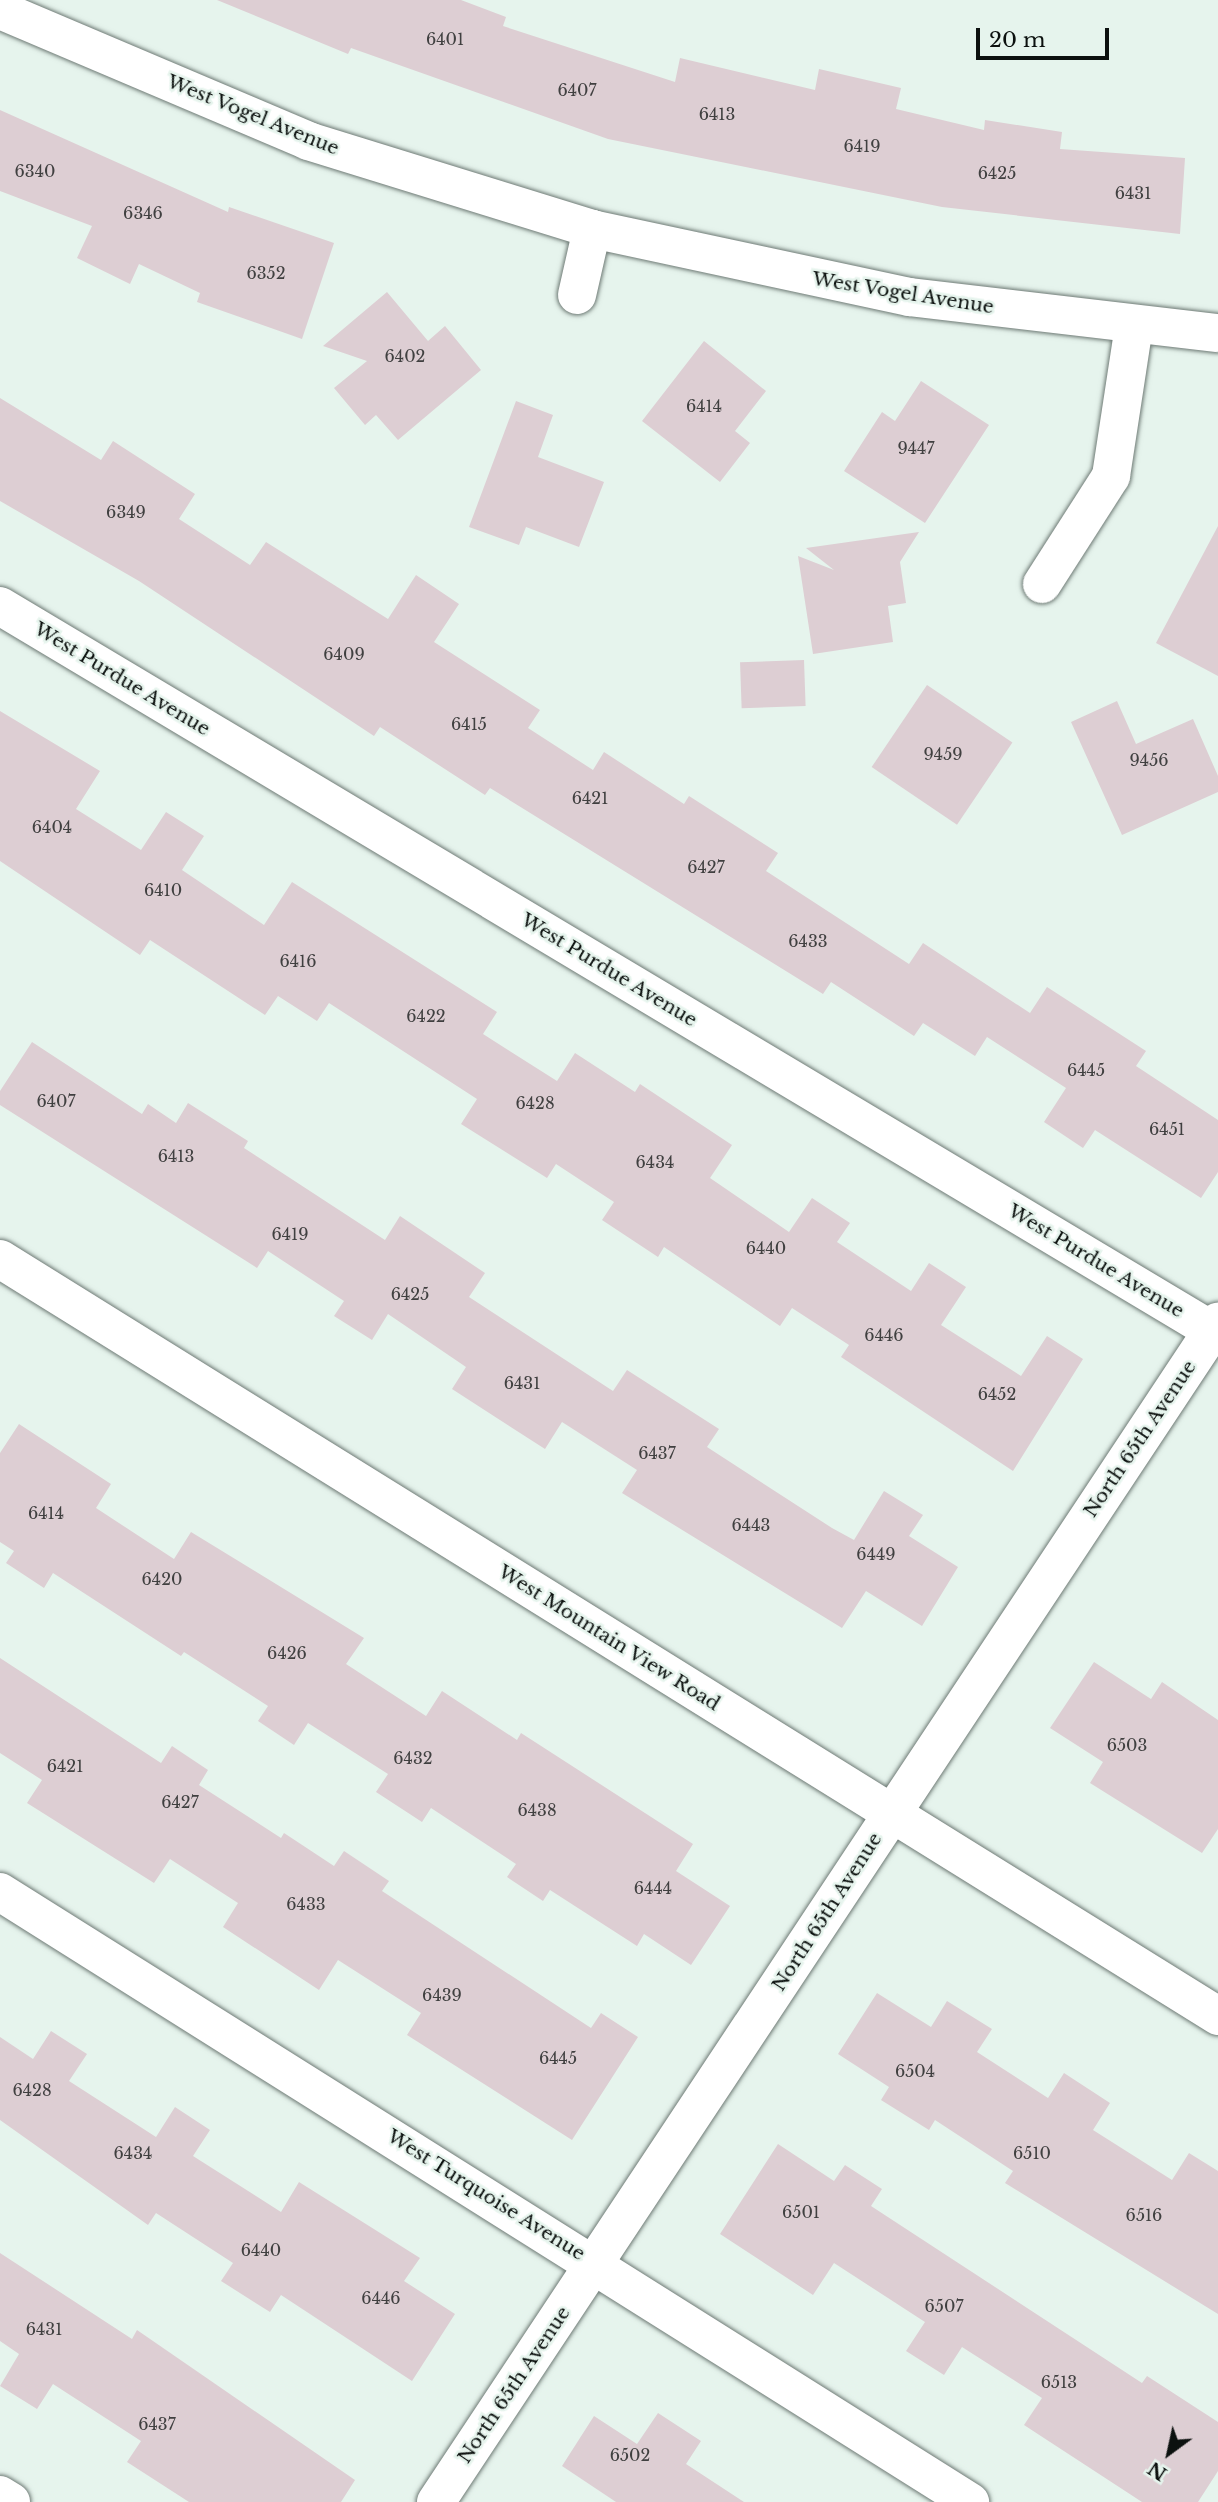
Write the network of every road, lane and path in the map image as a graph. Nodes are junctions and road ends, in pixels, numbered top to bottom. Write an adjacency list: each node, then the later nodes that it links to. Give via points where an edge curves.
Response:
1 (0, 10): 2 (street, West Vogel Avenue, via 308,141)
2 (592, 229): 3 (street); 4 (street, West Vogel Avenue, via 910,297)
3 (576, 295)
4 (1134, 326): 5 (street, West Vogel Avenue); 6 (street, via 1111,476)
5 (1218, 333)
6 (1042, 584)
7 (0, 606): 9 (street, West Purdue Avenue)
8 (0, 1259): 10 (street, West Mountain View Road)
9 (1216, 1329): 10 (street, North 65th Avenue)
10 (892, 1814): 12 (street, West Mountain View Road); 13 (street, North 65th Avenue)
11 (0, 1892): 13 (street, West Turquoise Avenue)
12 (1218, 2016)
13 (594, 2263): 16 (street, North 65th Avenue); 17 (street, West Turquoise Avenue)
14 (0, 2495): 15 (street)
15 (11, 2502)
16 (436, 2502)
17 (970, 2502)

